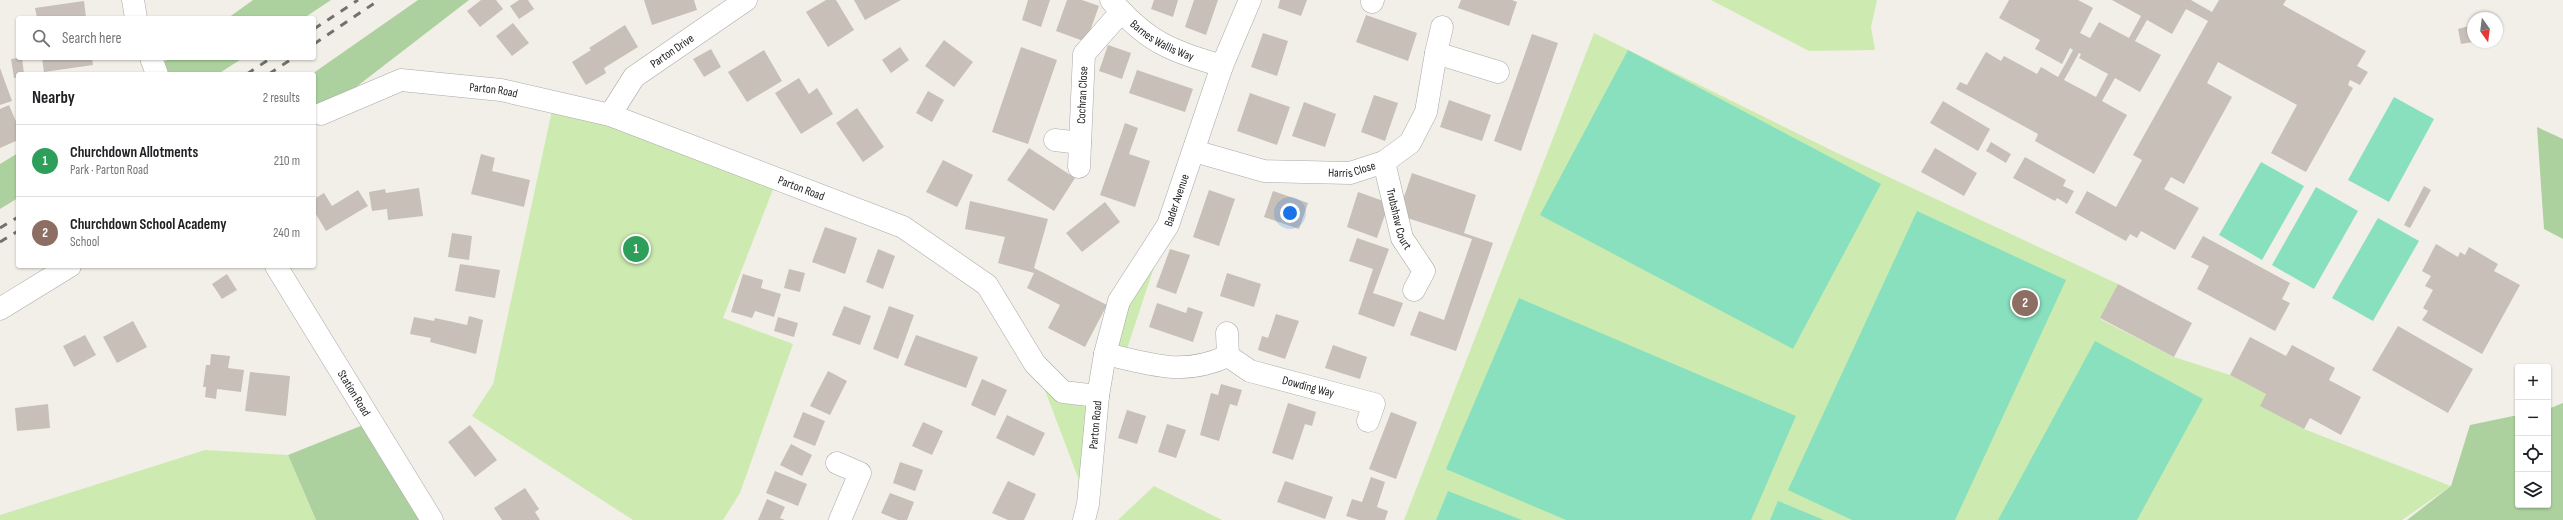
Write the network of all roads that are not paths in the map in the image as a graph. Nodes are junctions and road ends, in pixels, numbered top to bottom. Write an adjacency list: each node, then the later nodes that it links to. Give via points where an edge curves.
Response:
1 (134, 0): 5 (street)
2 (746, 0): 13 (street, Parton Drive, via 634,77)
3 (1250, 0): 9 (street, Bader Avenue)
4 (1116, 6): 9 (street, Barnes Wallis Way, via 1151,39 1172,50); 15 (street, Cochran Close, via 1084,54)
5 (136, 16)
6 (1442, 27): 7 (street, Harris Close)
7 (1436, 52): 11 (street); 17 (street, Harris Close, via 1426,112 1410,143)
8 (152, 60): 10 (street)
9 (1222, 66): 16 (street, Bader Avenue)
10 (156, 72)
11 (1498, 72)
12 (321, 114): 13 (street, Parton Road, via 401,80 501,90)
13 (610, 115): 26 (street, Parton Road, via 903,227 987,285 1035,364 1063,392)
14 (1055, 140): 15 (street)
15 (1080, 143): 18 (street, Cochran Close)
16 (1194, 151): 17 (street, Harris Close, via 1264,171 1350,173); 24 (street, Bader Avenue, via 1168,225 1119,301)
17 (1384, 162): 21 (street, Trubshaw Court, via 1402,238 1430,265)
18 (1079, 167)
19 (67, 268): 22 (street)
20 (277, 268): 29 (street, Station Road)
21 (1414, 290)
22 (0, 309)
23 (1227, 333): 25 (street)
24 (1106, 354): 25 (street, via 1174,369 1209,364); 26 (street, Bader Avenue)
25 (1228, 356): 27 (street, Dowding Way, via 1250,371 1374,404)
26 (1098, 396): 31 (street, Parton Road, via 1088,504)
27 (1368, 421)
28 (837, 463): 30 (street, via 860,473)
29 (432, 520)
30 (840, 520)
31 (1084, 520)

